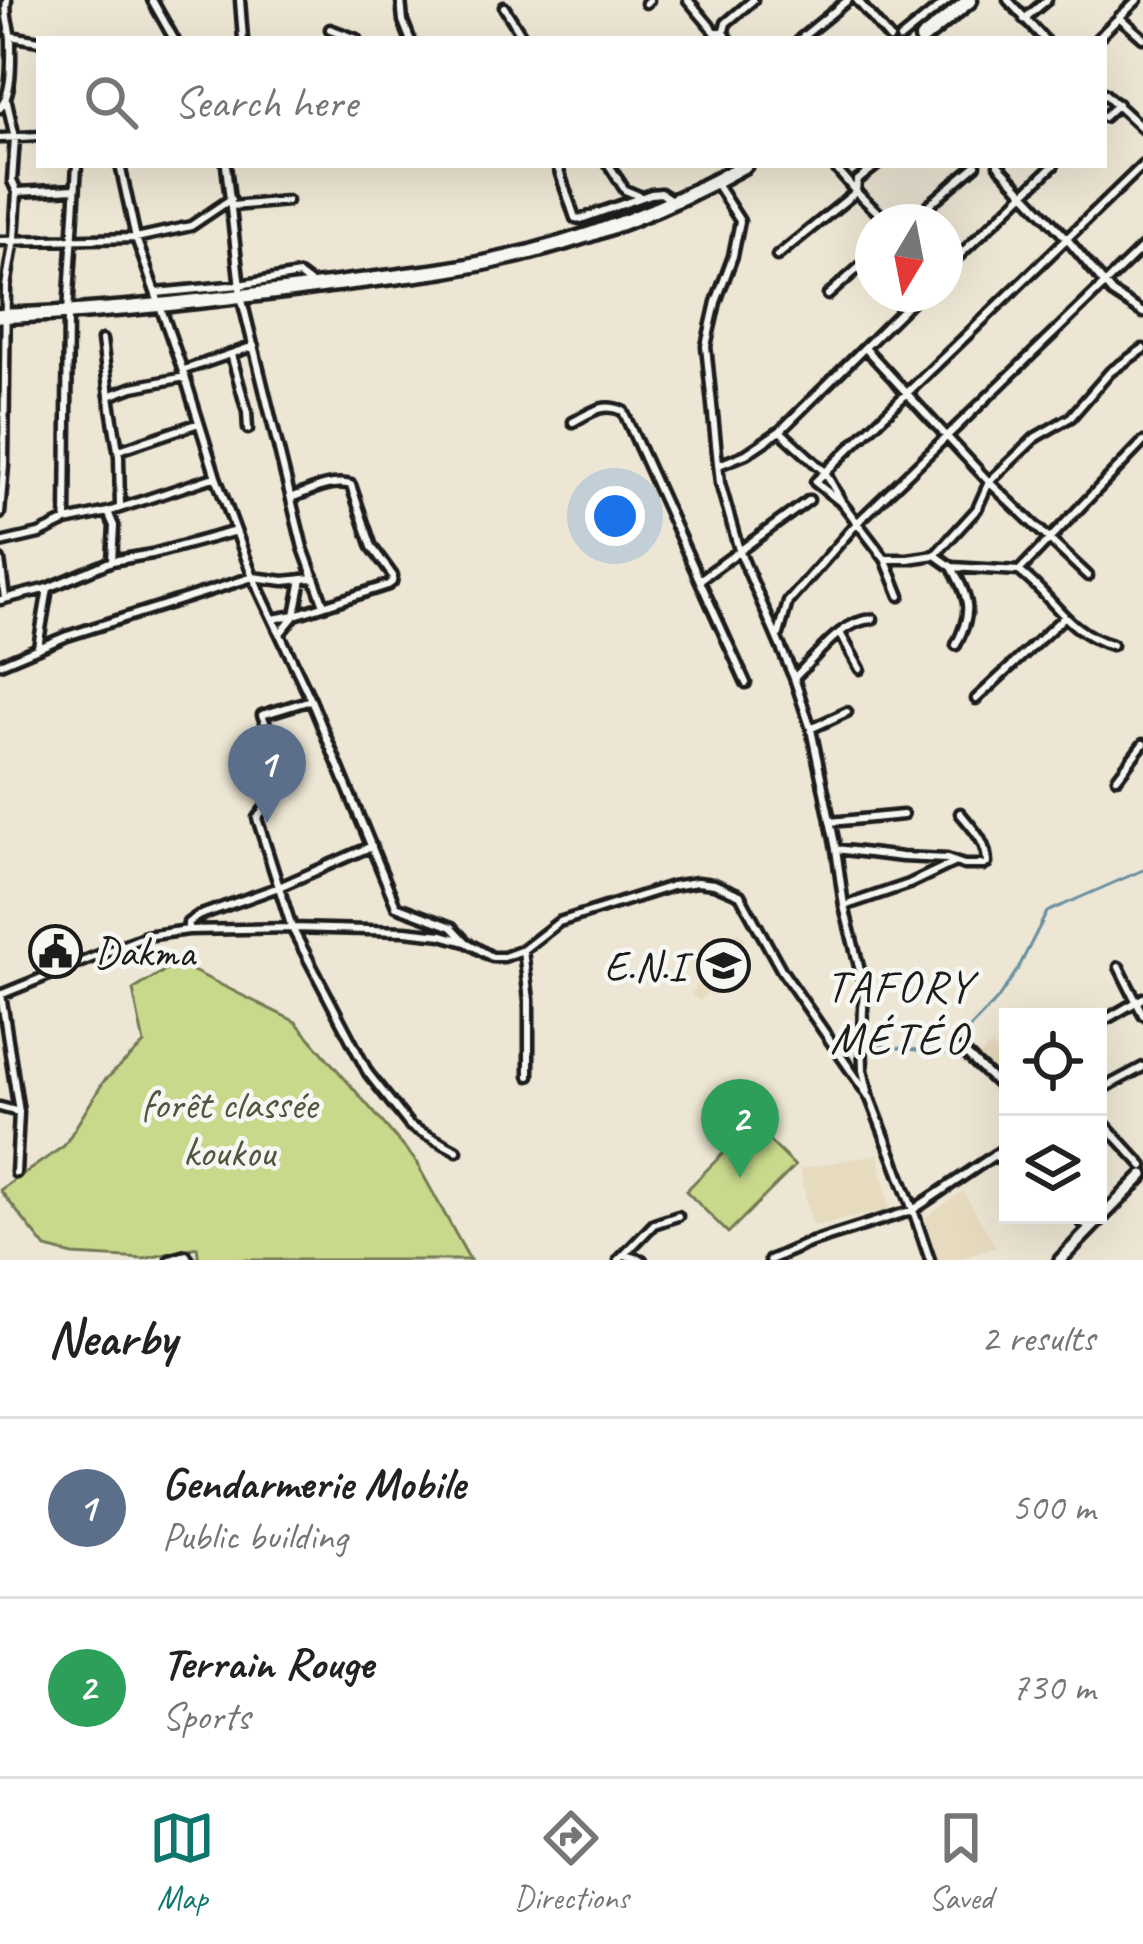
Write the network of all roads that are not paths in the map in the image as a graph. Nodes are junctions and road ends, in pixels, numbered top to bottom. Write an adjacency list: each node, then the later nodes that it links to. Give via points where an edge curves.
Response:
1 (152, 0): 19 (street)
2 (240, 0): 20 (street)
3 (401, 0): 22 (street)
4 (688, 0): 17 (street)
5 (753, 0): 17 (street)
6 (852, 0): 24 (street); 25 (street)
7 (948, 0): 26 (street)
8 (970, 0): 27 (highway)
9 (1009, 0): 15 (street)
10 (1047, 0): 15 (street)
11 (1137, 0): 14 (street)
12 (4, 4): 18 (street)
13 (505, 7): 23 (street)
14 (1118, 17): 29 (street); 30 (street)
15 (1024, 19): 28 (street)
16 (330, 29): 21 (street)
17 (723, 31)
18 (11, 36): 31 (street); 34 (street)
19 (172, 36)
20 (243, 36)
21 (349, 36)
22 (409, 36)
23 (522, 36)
24 (804, 36)
25 (887, 36)
26 (904, 36)
27 (926, 36)
28 (1041, 36)
29 (1100, 36)
30 (1143, 38)
31 (36, 40)
32 (1107, 95): 33 (street)
33 (1118, 104): 35 (street); 36 (street)
34 (3, 105): 38 (street)
35 (1107, 114)
36 (1143, 129)
37 (36, 136): 38 (street)
38 (15, 138): 39 (street); 54 (street)
39 (0, 139)
40 (1143, 165): 65 (street)
41 (77, 168): 53 (street)
42 (121, 168): 63 (street)
43 (226, 168): 59 (street)
44 (558, 168): 57 (street, via 575,218)
45 (611, 168): 57 (street)
46 (741, 168): 52 (highway)
47 (836, 168): 55 (street)
48 (873, 168): 55 (street)
49 (972, 168): 62 (street)
50 (1001, 168): 56 (street)
51 (1051, 168): 56 (street)
52 (715, 182): 60 (highway); 95 (street, via 740,221 706,346)
53 (75, 189): 54 (street); 67 (street)
54 (17, 192): 64 (street)
55 (856, 192): 61 (street); 70 (street)
56 (1026, 193): 65 (street); 69 (street)
57 (629, 198): 60 (street, via 661,193)
58 (287, 201): 59 (street)
59 (232, 202): 63 (street, via 191,226); 73 (street)
60 (674, 202): 73 (highway, via 568,242 448,269)
61 (869, 204)
62 (930, 204)
63 (136, 238): 67 (street); 75 (street)
64 (14, 239): 66 (street); 67 (street); 79 (street)
65 (1067, 239): 72 (street); 86 (street)
66 (0, 242)
67 (74, 242): 77 (street)
68 (1143, 247): 72 (street)
69 (963, 251)
70 (777, 256)
71 (855, 271): 74 (street)
72 (1104, 285): 78 (street); 92 (street)
73 (240, 291): 75 (highway); 81 (street)
74 (828, 295)
75 (158, 299): 77 (highway); 85 (street)
76 (901, 312): 82 (street)
77 (68, 313): 79 (highway); 105 (street)
78 (1143, 313)
79 (3, 316): 104 (street)
80 (102, 340): 87 (street)
81 (254, 346): 84 (street); 99 (street)
82 (865, 348): 86 (street); 91 (street)
83 (1143, 349): 98 (street)
84 (231, 354): 85 (street); 90 (street)
85 (183, 374): 87 (street); 89 (street)
86 (908, 391): 92 (street); 96 (street)
87 (109, 397): 94 (street)
88 (573, 422): 121 (street, via 602,406 623,411)
89 (199, 423): 94 (street); 97 (street)
90 (248, 429)
91 (780, 431): 95 (street); 96 (street)
92 (947, 436): 98 (street); 106 (street)
93 (1143, 442): 108 (street)
94 (119, 450): 102 (street)
95 (718, 465): 110 (street)
96 (825, 472): 101 (street); 101 (street, via 815,482)
97 (216, 477): 102 (street); 107 (street)
98 (989, 482): 108 (street); 111 (street, via 977,508)
99 (291, 498): 119 (street); 125 (street, via 351,484 372,547 393,576 388,585)
100 (809, 500): 110 (street)
101 (843, 504): 106 (street)
102 (120, 508): 103 (street)
103 (108, 512): 105 (street); 114 (street)
104 (0, 514)
105 (66, 521): 109 (street)
106 (858, 522): 112 (street); 132 (street, via 788,602)
107 (236, 531): 114 (street); 118 (street)
108 (1048, 539): 116 (street); 117 (street)
109 (0, 543)
110 (740, 550): 121 (street); 132 (street)
111 (934, 555): 112 (street); 115 (street)
112 (885, 559): 123 (street)
113 (0, 560): 124 (street)
114 (112, 561): 122 (street)
115 (952, 567): 116 (street); 133 (street, via 969,614)
116 (1019, 571): 127 (street)
117 (1088, 576)
118 (254, 577): 120 (street); 128 (street); 135 (street)
119 (313, 578): 120 (street); 125 (street)
120 (302, 579): 126 (street)
121 (700, 579): 139 (street)
122 (48, 588): 124 (street); 135 (street)
123 (900, 596)
124 (3, 600)
125 (324, 605): 126 (street)
126 (295, 615): 128 (street); 130 (street)
127 (1063, 618): 134 (street); 140 (street)
128 (273, 619): 130 (street)
129 (873, 619): 131 (street)
130 (280, 633): 141 (street)
131 (840, 633): 137 (street); 138 (street)
132 (778, 638): 138 (street)
133 (956, 645)
134 (1112, 645)
135 (38, 647): 136 (street)
136 (0, 664)
137 (860, 669)
138 (794, 678): 143 (street)
139 (746, 683)
140 (976, 699)
141 (311, 700): 149 (street); 152 (street, via 262,715 287,777 256,818)
142 (847, 712): 143 (street)
143 (811, 729): 148 (street)
144 (1143, 744): 145 (street)
145 (1117, 778)
146 (960, 813): 151 (street, via 981,839 987,863)
147 (903, 815): 148 (street)
148 (830, 822): 150 (street)
149 (372, 846): 152 (street); 156 (street, via 395,906 452,927)
150 (836, 849): 151 (street); 153 (street)
151 (955, 862): 153 (street)
152 (279, 887): 154 (street); 155 (street, via 199,916)
153 (844, 906): 168 (street, via 864,987)
154 (292, 928): 155 (street); 156 (street, via 405,931); 172 (street, via 368,1073 410,1126)
155 (188, 930): 159 (street, via 146,937)
156 (466, 943): 157 (street, via 492,957)
157 (523, 950): 165 (street); 168 (street, via 559,922 672,886 729,888)
158 (1119, 967): 160 (street)
159 (1, 994): 170 (street)
160 (1140, 1000): 161 (street); 162 (street)
161 (1143, 1015)
162 (1107, 1019)
163 (957, 1050): 166 (street)
164 (1143, 1067): 167 (street)
165 (530, 1076)
166 (999, 1085)
167 (1107, 1086)
168 (870, 1098): 178 (street)
169 (0, 1107): 170 (street)
170 (19, 1112): 177 (street)
171 (1107, 1128): 176 (street)
172 (457, 1151)
173 (999, 1152): 174 (street)
174 (994, 1155): 175 (street); 178 (street)
175 (999, 1159)
176 (1143, 1170): 181 (main road)
177 (16, 1173)
178 (914, 1210): 186 (street); 187 (street)
179 (678, 1216): 182 (street, via 654,1224)
180 (1084, 1224): 181 (street)
181 (1090, 1229): 188 (main road)
182 (622, 1257): 185 (street)
183 (170, 1260): 184 (street)
184 (189, 1260)
185 (642, 1260)
186 (770, 1260)
187 (930, 1260)
188 (1060, 1260)

